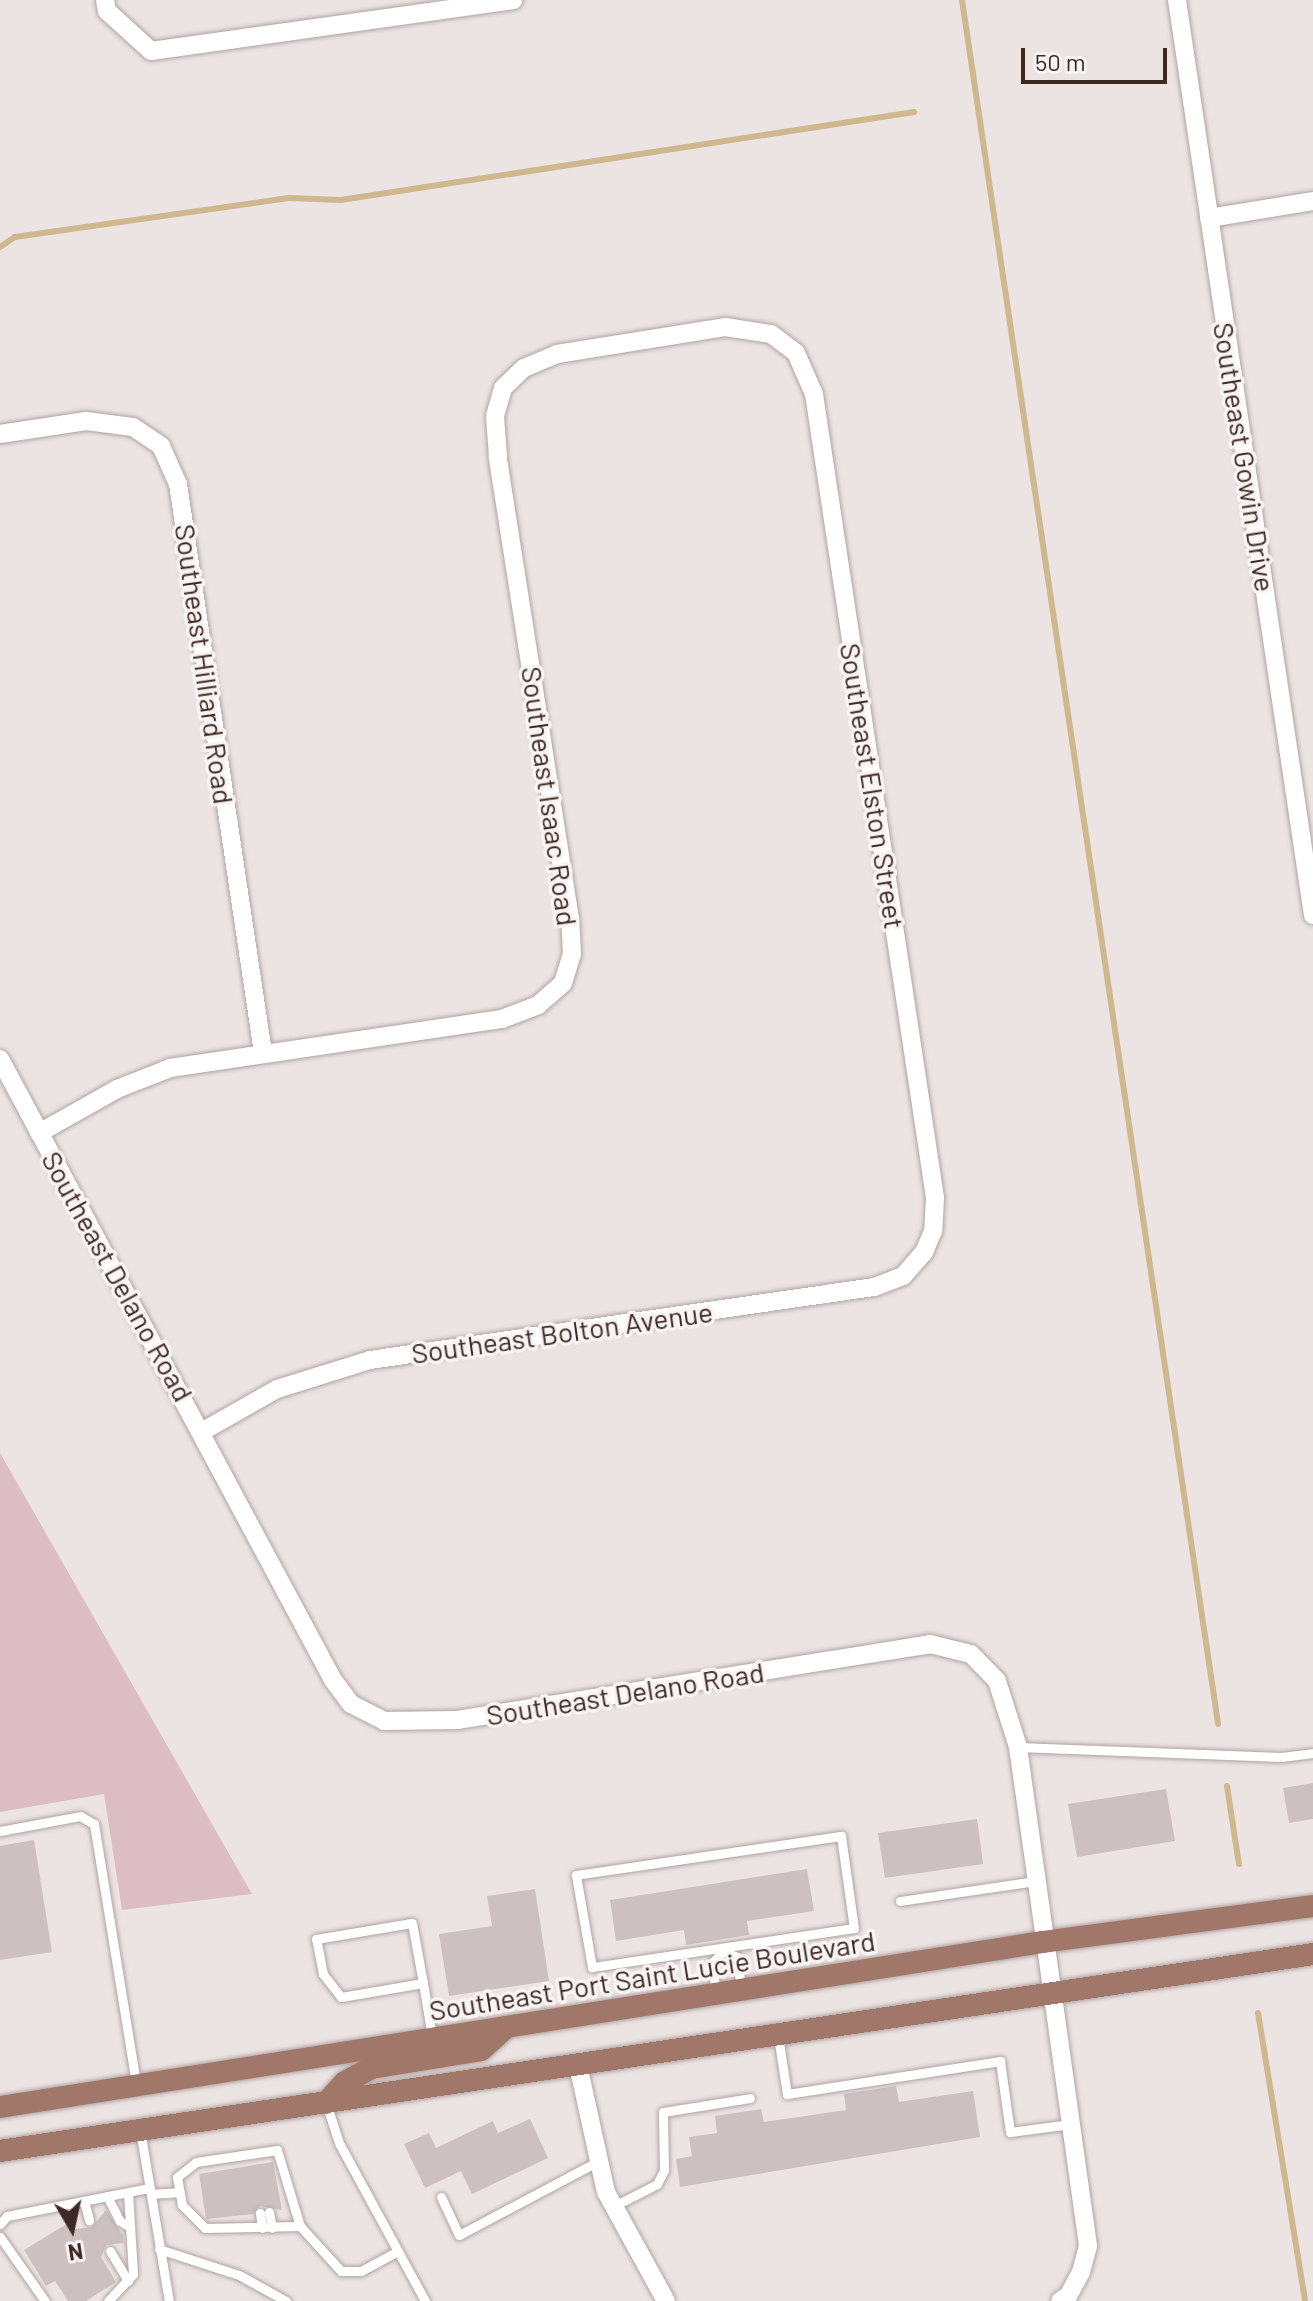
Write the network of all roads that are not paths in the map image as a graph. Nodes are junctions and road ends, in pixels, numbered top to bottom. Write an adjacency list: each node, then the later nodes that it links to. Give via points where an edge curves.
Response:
1 (105, 0): 2 (street, via 107,11 151,51)
2 (513, 0)
3 (1177, 0): 5 (street, Southeast Gowin Drive)
4 (1313, 201): 5 (street)
5 (1209, 218): 8 (street, Southeast Gowin Drive)
6 (771, 334): 9 (street, Southeast Isaac Road, via 725,327 557,354 524,368 503,388 495,416 498,457 570,919 572,954 563,983 538,1005 502,1019); 12 (street, Southeast Elston Street, via 796,353 814,394 935,1198 933,1231)
7 (0, 434): 9 (street, Southeast Hilliard Road, via 86,421 133,427 161,446 178,484)
8 (1313, 915)
9 (263, 1053): 11 (street, Southeast Isaac Road, via 170,1068 117,1089)
10 (0, 1059): 11 (street, Southeast Delano Road)
11 (39, 1133): 13 (street, Southeast Delano Road)
12 (924, 1252): 13 (street, Southeast Bolton Avenue, via 903,1276 874,1287 370,1360 277,1389)
13 (203, 1431): 14 (street, Southeast Delano Road, via 333,1680 351,1704 384,1721 457,1720 930,1644 971,1654 997,1681)
14 (1018, 1747): 15 (lane, via 1281,1757); 17 (street, Southeast Delano Road)
15 (1313, 1753)
16 (0, 1831): 31 (lane, via 80,1816 94,1824)
17 (1035, 1881): 18 (lane); 20 (street, Southeast Delano Road)
18 (900, 1901)
19 (1313, 1906): 20 (main road, Southeast Port Saint Lucie Boulevard)
20 (1043, 1942): 24 (main road, Southeast Port Saint Lucie Boulevard); 25 (street, Southeast Delano Road)
21 (723, 1951): 21 (lane, via 854,1928 841,1836 576,1875 592,1967); 24 (lane, via 737,1957); 26 (lane, via 712,1963)
22 (1313, 1954): 25 (main road)
23 (423, 1983): 23 (lane, via 412,1923 316,1939 323,1974 341,1997); 29 (lane)
24 (742, 1991): 26 (main road, Southeast Port Saint Lucie Boulevard)
25 (1050, 1994): 28 (main road); 35 (street, Southeast Delano Road)
26 (716, 1995): 27 (main road, Southeast Port Saint Lucie Boulevard)
27 (504, 2029): 29 (main road, Southeast Port Saint Lucie Boulevard); 33 (main road, via 481,2050 371,2068 345,2082)
28 (778, 2035): 30 (main road); 35 (lane, via 787,2094 1000,2061 1010,2132)
29 (433, 2040): 31 (main road, Southeast Port Saint Lucie Boulevard)
30 (578, 2065): 33 (main road); 39 (street)
31 (136, 2086): 34 (main road, Southeast Port Saint Lucie Boulevard)
32 (750, 2098): 46 (lane, via 663,2112 664,2170 657,2184)
33 (326, 2103): 36 (main road); 55 (lane, via 339,2143)
34 (0, 2107)
35 (1070, 2124): 57 (street, Southeast Delano Road, via 1088,2246)
36 (140, 2130): 37 (main road); 40 (lane)
37 (0, 2151)
38 (245, 2154): 38 (lane, via 247,2166); 42 (lane, via 187,2166 177,2177); 49 (lane, via 277,2150)
39 (599, 2161): 44 (lane, via 459,2235); 46 (street)
40 (150, 2191): 41 (lane); 42 (lane); 53 (lane)
41 (128, 2192): 43 (lane); 50 (lane)
42 (177, 2192): 51 (lane, via 197,2225)
43 (107, 2196): 45 (lane); 50 (lane, via 120,2221)
44 (441, 2197)
45 (84, 2201): 47 (lane); 48 (lane, via 7,2216)
46 (614, 2206): 63 (street)
47 (89, 2220)
48 (0, 2224)
49 (300, 2226): 51 (lane); 55 (lane, via 348,2274)
50 (130, 2227): 56 (lane, via 133,2274)
51 (257, 2228): 51 (lane, via 255,2214)
52 (0, 2237): 58 (lane)
53 (159, 2249): 60 (lane); 61 (lane, via 239,2275)
54 (110, 2251): 56 (lane)
55 (398, 2251): 62 (lane)
56 (128, 2281): 59 (lane)
57 (1064, 2298)
58 (45, 2301)
59 (108, 2301)
60 (169, 2301)
61 (286, 2301)
62 (425, 2301)
63 (666, 2301)

